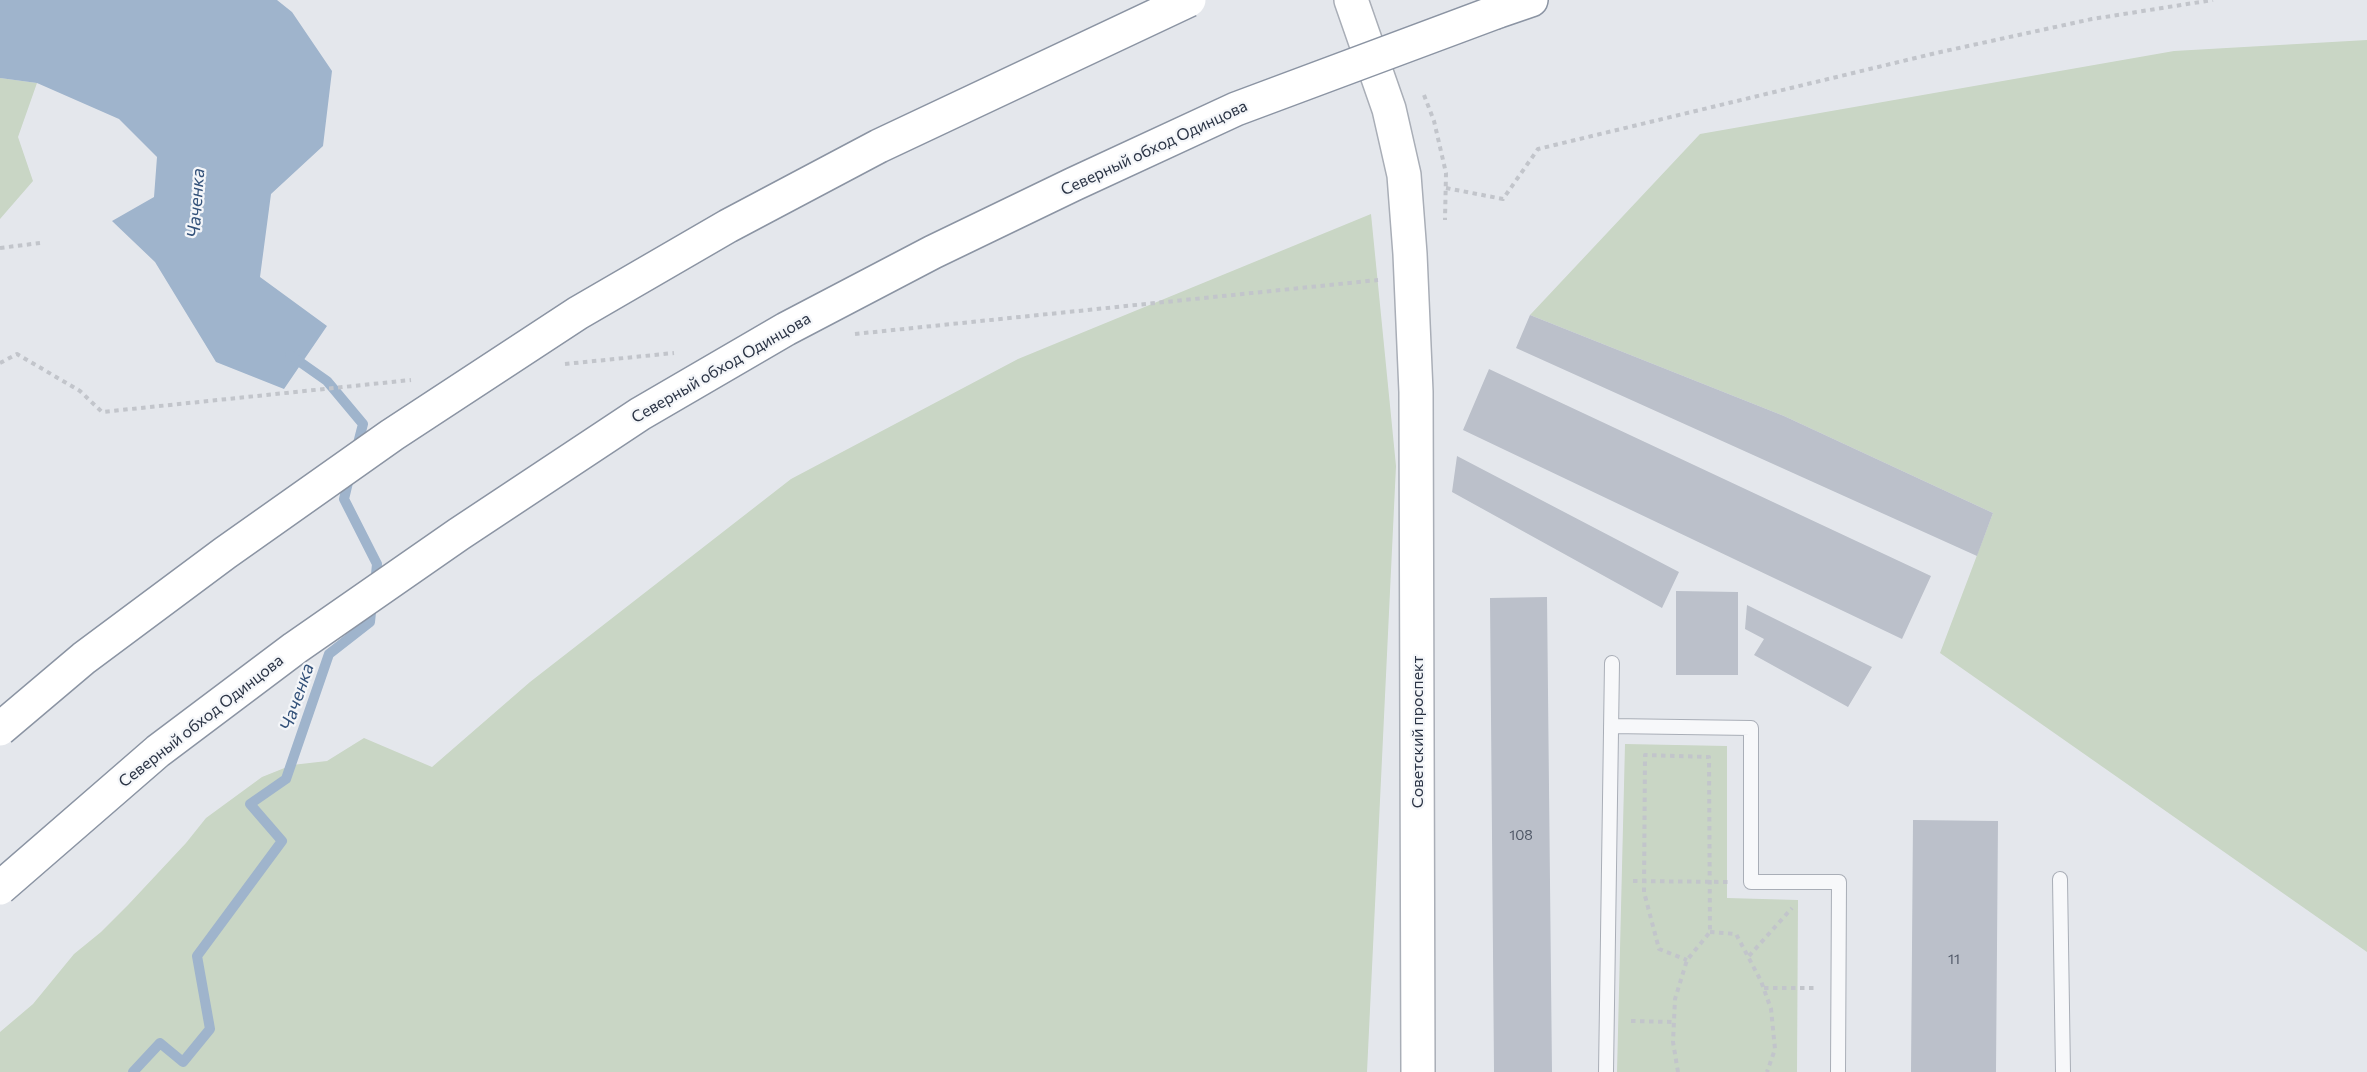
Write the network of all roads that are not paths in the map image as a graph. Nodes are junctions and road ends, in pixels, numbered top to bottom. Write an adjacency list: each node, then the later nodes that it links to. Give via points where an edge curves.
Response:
1 (1189, 0): 6 (main road, bridge, via 879,146 728,226 578,313 392,435 225,553 84,658)
2 (1351, 0): 9 (main road, Советский проспект, via 1388,104 1404,175 1416,392)
3 (1531, 0): 8 (main road, Северный обход Одинцова, bridge, via 1236,109 933,252 786,329 640,414 295,648 158,751)
4 (1612, 663): 5 (lane)
5 (1611, 726): 10 (lane); 11 (lane, via 1751,728 1751,882 1839,882)
6 (0, 729)
7 (2060, 879): 12 (lane)
8 (0, 888)
9 (1418, 1072)
10 (1606, 1072)
11 (1838, 1072)
12 (2063, 1072)

